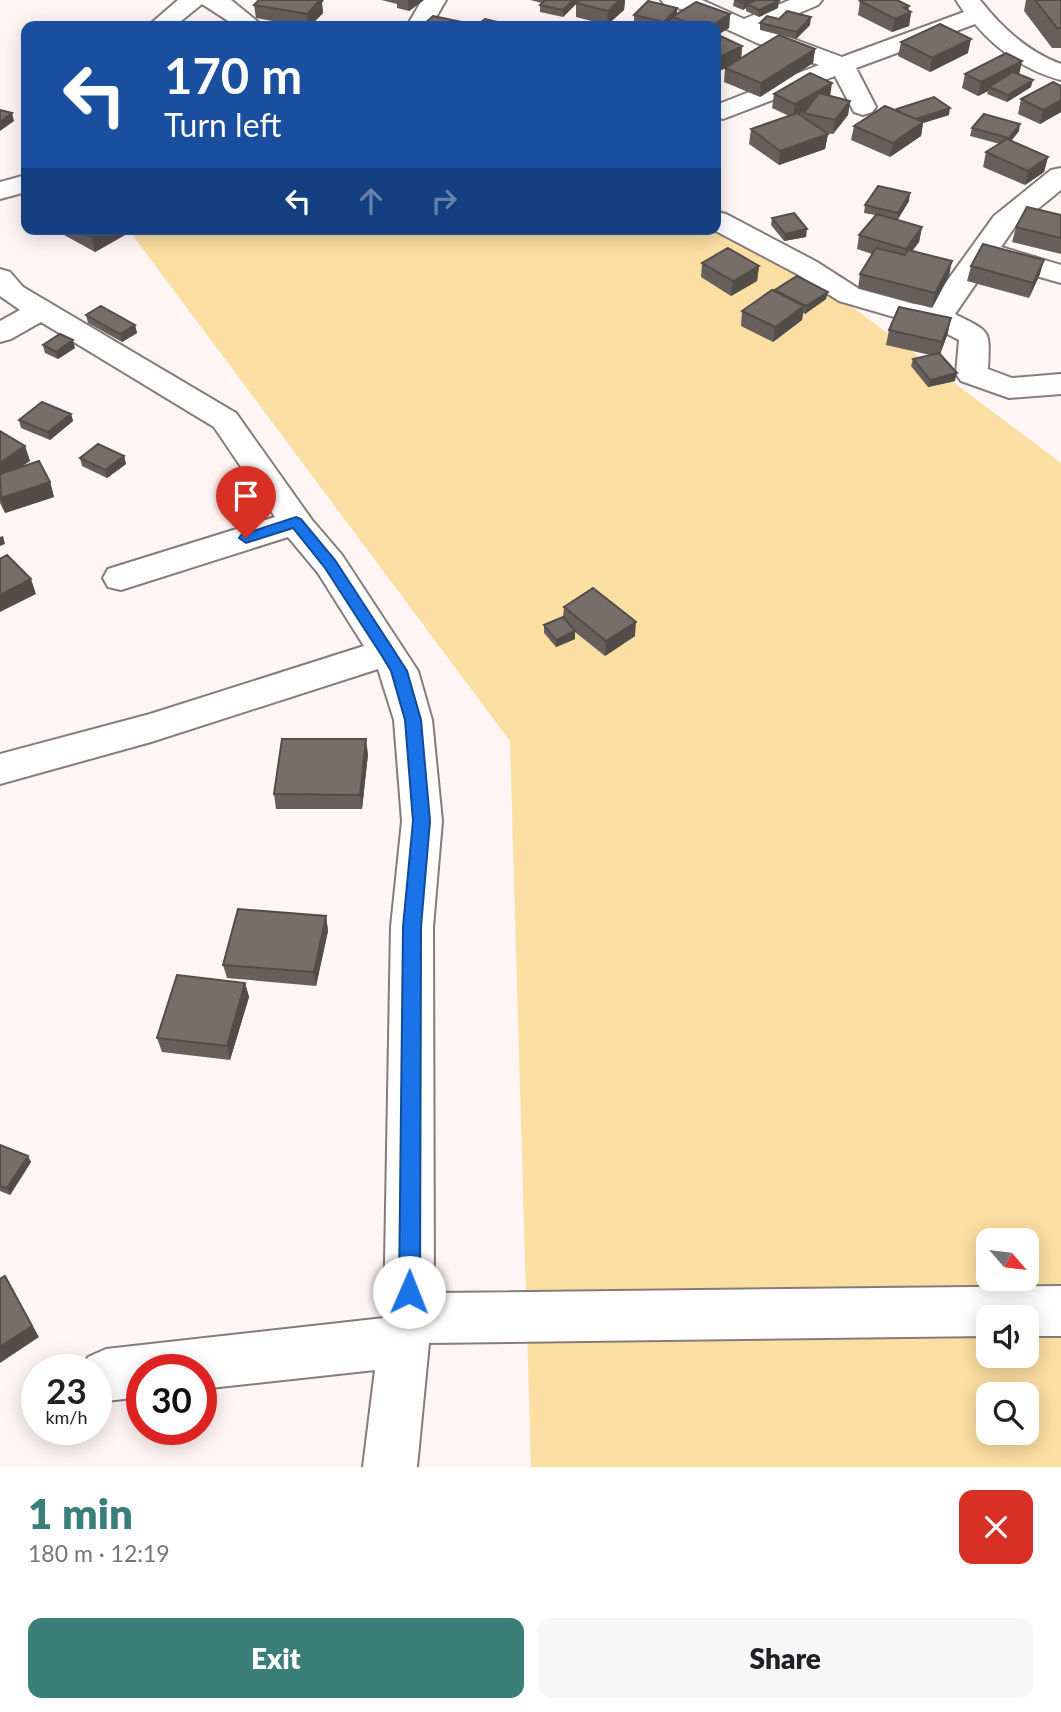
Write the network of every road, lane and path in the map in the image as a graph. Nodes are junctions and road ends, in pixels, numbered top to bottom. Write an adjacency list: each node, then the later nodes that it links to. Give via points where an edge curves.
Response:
1 (193, 0): 7 (street)
2 (211, 0): 8 (street)
3 (434, 0): 9 (street)
4 (673, 0): 10 (street)
5 (810, 0): 10 (street)
6 (973, 7): 11 (street); 12 (street, via 1015,48)
7 (166, 21)
8 (244, 21)
9 (422, 21)
10 (743, 28): 11 (street)
11 (842, 65): 13 (street); 14 (street)
12 (1061, 72)
13 (863, 107)
14 (723, 111)
15 (1061, 176): 19 (street, via 1004,222)
16 (21, 185): 17 (street)
17 (0, 191)
18 (721, 223): 23 (street, via 849,295)
19 (984, 252): 20 (street); 23 (street, via 942,311)
20 (1061, 274)
21 (0, 278): 22 (street, via 13,293)
22 (41, 310): 24 (street); 26 (street, via 225,419)
23 (933, 315): 25 (street, via 974,336 972,374 1009,388)
24 (0, 333)
25 (1061, 384)
26 (296, 522): 27 (street); 28 (street)
27 (121, 578)
28 (388, 652): 29 (street, via 151,728); 31 (street, via 399,671 413,720 422,821 412,927)
29 (0, 769)
30 (1061, 1311): 31 (street)
31 (406, 1330): 32 (street); 33 (street)
32 (217, 1359)
33 (390, 1467)

